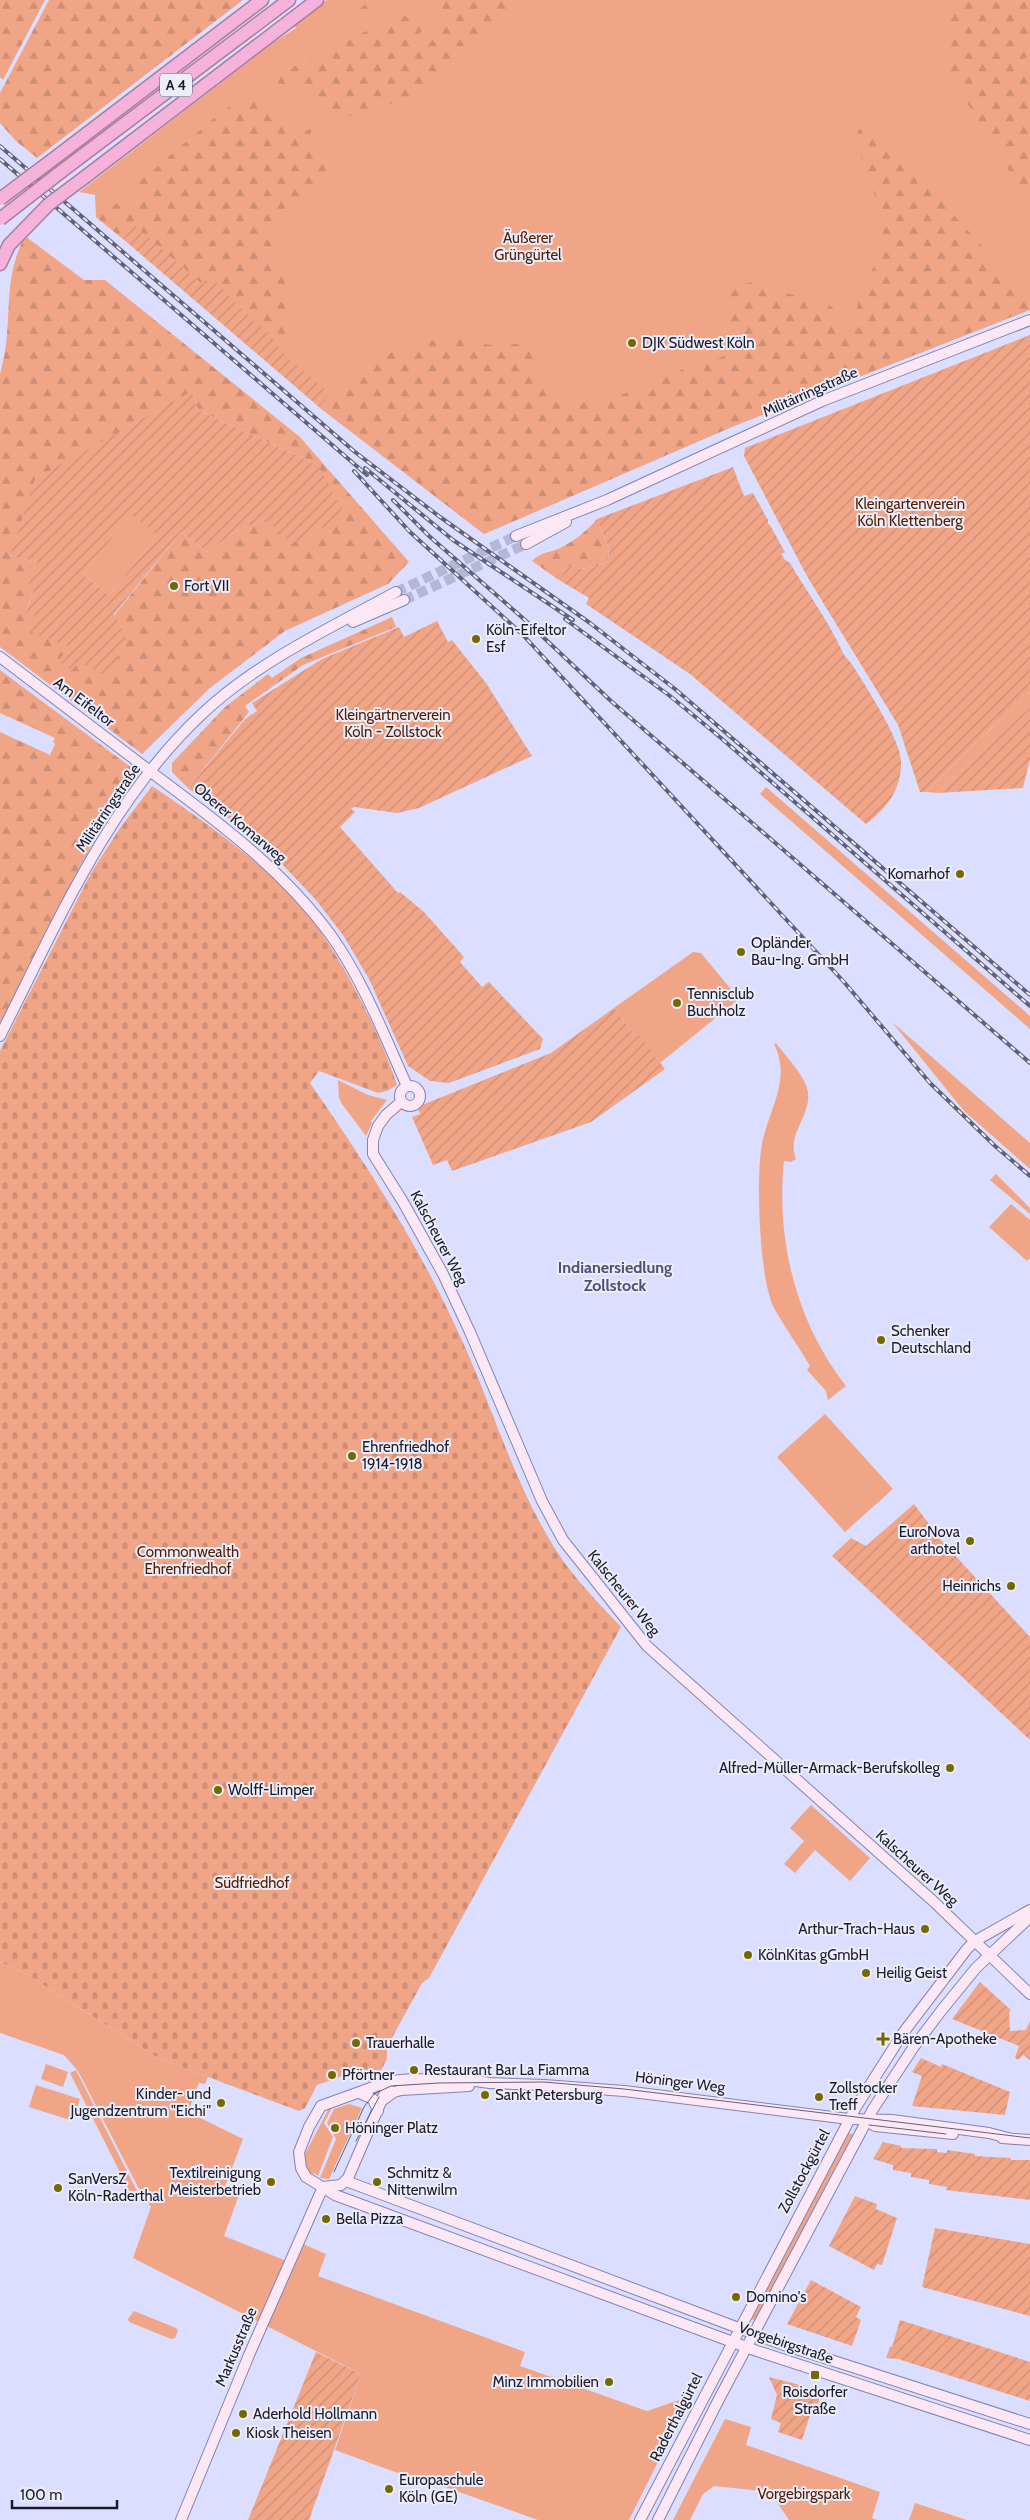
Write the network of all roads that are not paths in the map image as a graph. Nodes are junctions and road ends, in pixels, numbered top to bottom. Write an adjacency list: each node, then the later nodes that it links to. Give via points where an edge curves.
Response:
1 (262, 0): 6 (highway, A 4, bridge)
2 (289, 0): 8 (highway, A 4, bridge)
3 (308, 0): 5 (highway)
4 (318, 0): 5 (highway)
5 (269, 37): 7 (highway, bridge)
6 (0, 199)
7 (49, 204): 9 (highway); 10 (highway, via 9,246)
8 (0, 219)
9 (0, 242)
10 (0, 264)
11 (1030, 320): 12 (street, Militärringstraße, via 822,401)
12 (607, 500): 13 (street, Militärringstraße); 14 (street, Militärringstraße)
13 (516, 536)
14 (526, 544)
15 (396, 592): 17 (street, Militärringstraße)
16 (404, 600): 17 (street, Militärringstraße)
17 (299, 645): 19 (street, Militärringstraße, via 229,691 201,714)
18 (0, 657): 19 (street, Am Eifeltor)
19 (151, 771): 20 (street, Militärringstraße, via 102,839); 21 (street, Oberer Komarweg, via 260,856 303,900 331,936 359,983)
20 (0, 1036)
21 (407, 1086): 22 (street, via 401,1091); 22 (street, via 418,1090 419,1100 408,1106)
22 (401, 1102): 25 (street, Kalscheurer Weg, via 378,1126 372,1140 373,1154 442,1274 542,1501 563,1540 647,1646)
23 (1030, 1910): 25 (street, Zollstockgürtel)
24 (1030, 1917): 26 (street, Zollstockgürtel)
25 (975, 1941): 26 (street, Kalscheurer Weg); 33 (street, Zollstockgürtel, via 903,2033)
26 (991, 1956): 27 (street, Kalscheurer Weg); 34 (street, Zollstockgürtel, via 976,1968 912,2048)
27 (1030, 1994)
28 (390, 2081): 29 (street, Höninger Weg, via 457,2080); 30 (street); 31 (street)
29 (490, 2084): 31 (street, Höninger Weg, via 401,2090); 33 (street, Höninger Weg, via 624,2091)
30 (359, 2093): 32 (street, via 373,2099); 37 (street, via 321,2106 301,2144 301,2168 306,2177)
31 (383, 2100): 32 (street)
32 (378, 2111): 36 (street)
33 (849, 2119): 34 (street, Höninger Weg); 42 (street, Zollstockgürtel)
34 (866, 2120): 35 (street, Höninger Weg, via 882,2127); 43 (street, Zollstockgürtel)
35 (1030, 2140)
36 (346, 2181): 37 (street); 38 (street, Vorgebirgstraße)
37 (323, 2187): 39 (street, Vorgebirgstraße); 50 (street, Markusstraße, via 249,2355)
38 (392, 2200): 39 (street, via 383,2205); 40 (street, Vorgebirgstraße)
39 (388, 2216): 41 (street, Vorgebirgstraße)
40 (539, 2254): 41 (street); 42 (street, Vorgebirgstraße)
41 (534, 2269): 44 (street, Vorgebirgstraße)
42 (739, 2328): 43 (street, Vorgebirgstraße); 44 (street, Raderthalgürtel)
43 (753, 2333): 45 (street, Raderthalgürtel); 46 (street, Vorgebirgstraße)
44 (732, 2341): 45 (street, Vorgebirgstraße); 48 (street, Raderthalgürtel)
45 (746, 2346): 47 (street, Vorgebirgstraße); 49 (street, Raderthalgürtel)
46 (1030, 2424)
47 (1030, 2440)
48 (658, 2483): 49 (street); 51 (street, Raderthalgürtel)
49 (669, 2495): 52 (street, Raderthalgürtel)
50 (182, 2520)
51 (640, 2520)
52 (658, 2520)

